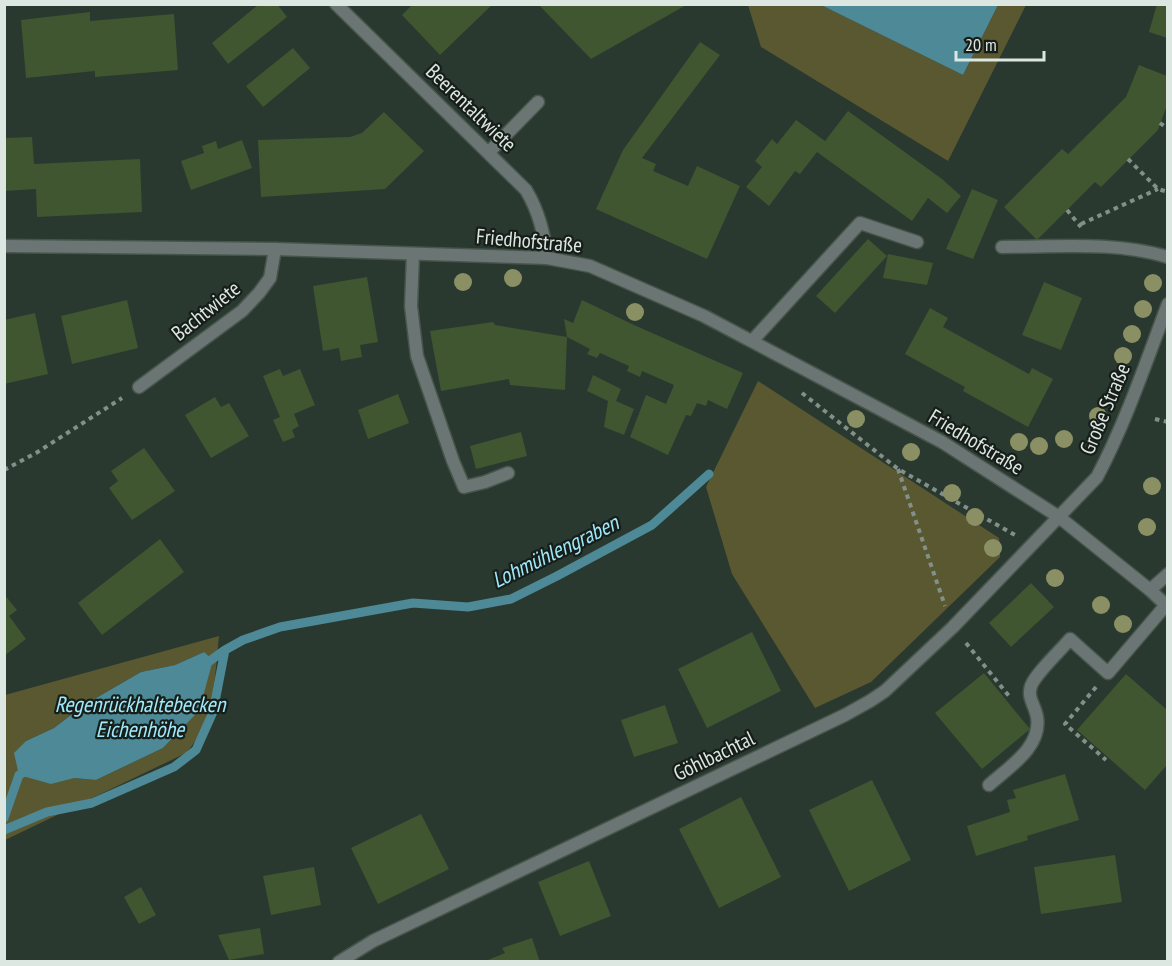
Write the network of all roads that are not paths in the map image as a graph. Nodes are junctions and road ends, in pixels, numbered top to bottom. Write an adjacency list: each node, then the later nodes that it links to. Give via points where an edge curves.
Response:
1 (336, 4): 3 (street, Beerentaltwiete)
2 (538, 102): 3 (street)
3 (491, 154): 10 (street, Beerentaltwiete, via 526,190 536,207)
4 (917, 242): 12 (street, via 860,223)
5 (4, 246): 7 (street, Friedhofstraße)
6 (1002, 247): 9 (street, via 1117,248)
7 (275, 249): 8 (street, Friedhofstraße); 13 (street, Bachtwiete, via 270,278 242,311)
8 (413, 254): 10 (street, Friedhofstraße); 14 (street, via 411,306 417,356 464,487)
9 (1167, 257)
10 (547, 258): 12 (street, Friedhofstraße, via 601,270)
11 (1167, 304): 15 (street, Große Straße, via 1110,452 1097,477)
12 (752, 341): 15 (street, Friedhofstraße, via 942,442)
13 (139, 387)
14 (508, 473)
15 (1059, 517): 17 (street, Friedhofstraße); 20 (street, Göhlbachtal, via 952,627 870,701 373,941)
16 (1167, 574): 17 (street)
17 (1150, 590): 18 (street, Friedhofstraße)
18 (1167, 606): 19 (street, via 1108,673 1070,639 1030,689 1038,731 1030,748)
19 (989, 785)
20 (339, 962)

